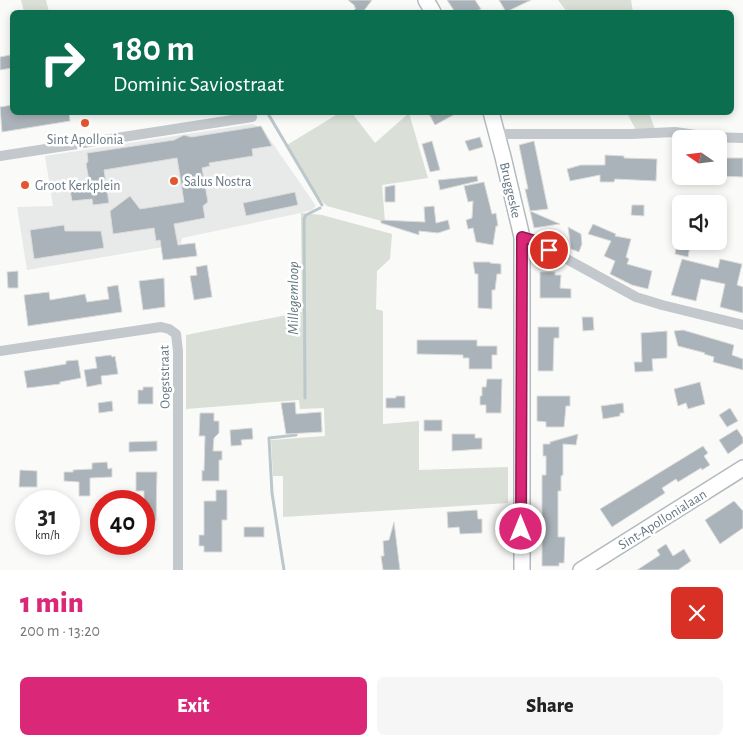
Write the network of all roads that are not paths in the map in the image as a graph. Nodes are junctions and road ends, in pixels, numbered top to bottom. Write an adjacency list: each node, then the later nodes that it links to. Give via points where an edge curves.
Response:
1 (491, 115): 3 (street, Bruggeske)
2 (252, 117): 5 (street)
3 (497, 134): 4 (street, via 675,132); 6 (street, Bruggeske)
4 (743, 138)
5 (0, 156)
6 (522, 237): 7 (street, via 636,297); 11 (street, Bruggeske)
7 (743, 325)
8 (0, 352): 10 (street, Oogststraat, via 161,327 176,334)
9 (743, 468): 12 (street, Sint-Apollonialaan)
10 (178, 570)
11 (522, 570)
12 (581, 570)

